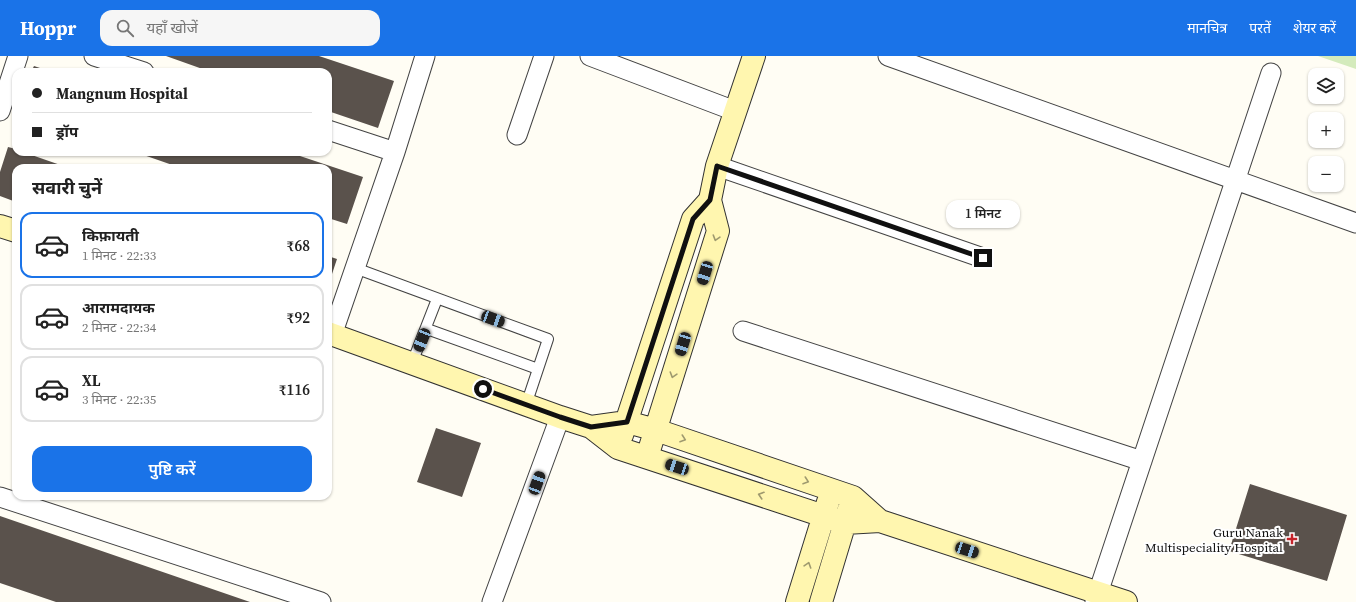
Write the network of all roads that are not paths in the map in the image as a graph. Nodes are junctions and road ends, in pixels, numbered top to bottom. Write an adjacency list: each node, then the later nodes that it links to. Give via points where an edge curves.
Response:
1 (18, 56): 9 (street)
2 (94, 56): 10 (street)
3 (425, 56): 17 (street)
4 (544, 56): 16 (street)
5 (590, 56): 8 (street)
6 (754, 56): 14 (street)
7 (888, 56): 19 (street)
8 (629, 63): 14 (street)
9 (14, 68)
10 (132, 68)
11 (1271, 73): 19 (street)
12 (12, 74): 13 (street)
13 (0, 110)
14 (735, 111): 18 (street)
15 (332, 131): 17 (street)
16 (517, 135)
17 (395, 152): 25 (street)
18 (717, 166): 20 (street); 24 (street)
19 (1236, 180): 21 (street); 40 (street)
20 (710, 200): 35 (street, via 693,219); 37 (street, one-way to 37, via 718,231)
21 (1356, 223)
22 (0, 226): 23 (street)
23 (12, 230)
24 (983, 258)
25 (355, 268): 26 (lane); 27 (street)
26 (437, 299): 28 (lane); 32 (lane, via 548,339)
27 (332, 329)
28 (427, 329): 31 (lane); 32 (lane)
29 (743, 331): 40 (street)
30 (332, 335): 31 (street)
31 (412, 364): 33 (street)
32 (538, 369): 33 (lane)
33 (526, 405): 34 (street)
34 (560, 417): 36 (street); 49 (street)
35 (627, 422): 36 (street); 37 (street); 38 (street)
36 (591, 427): 38 (street)
37 (656, 430): 39 (street); 41 (street, one-way to 41)
38 (618, 448): 39 (street)
39 (647, 457): 44 (street, one-way to 39)
40 (1142, 461): 47 (street)
41 (832, 490): 43 (street); 44 (street)
42 (0, 497): 48 (street)
43 (853, 497): 45 (street); 46 (street)
44 (824, 516): 46 (street); 50 (street, one-way to 44)
45 (880, 521): 46 (street); 47 (street)
46 (845, 523): 51 (street)
47 (1097, 598): 52 (street)
48 (321, 602)
49 (492, 602)
50 (797, 602)
51 (821, 602)
52 (1126, 602)

